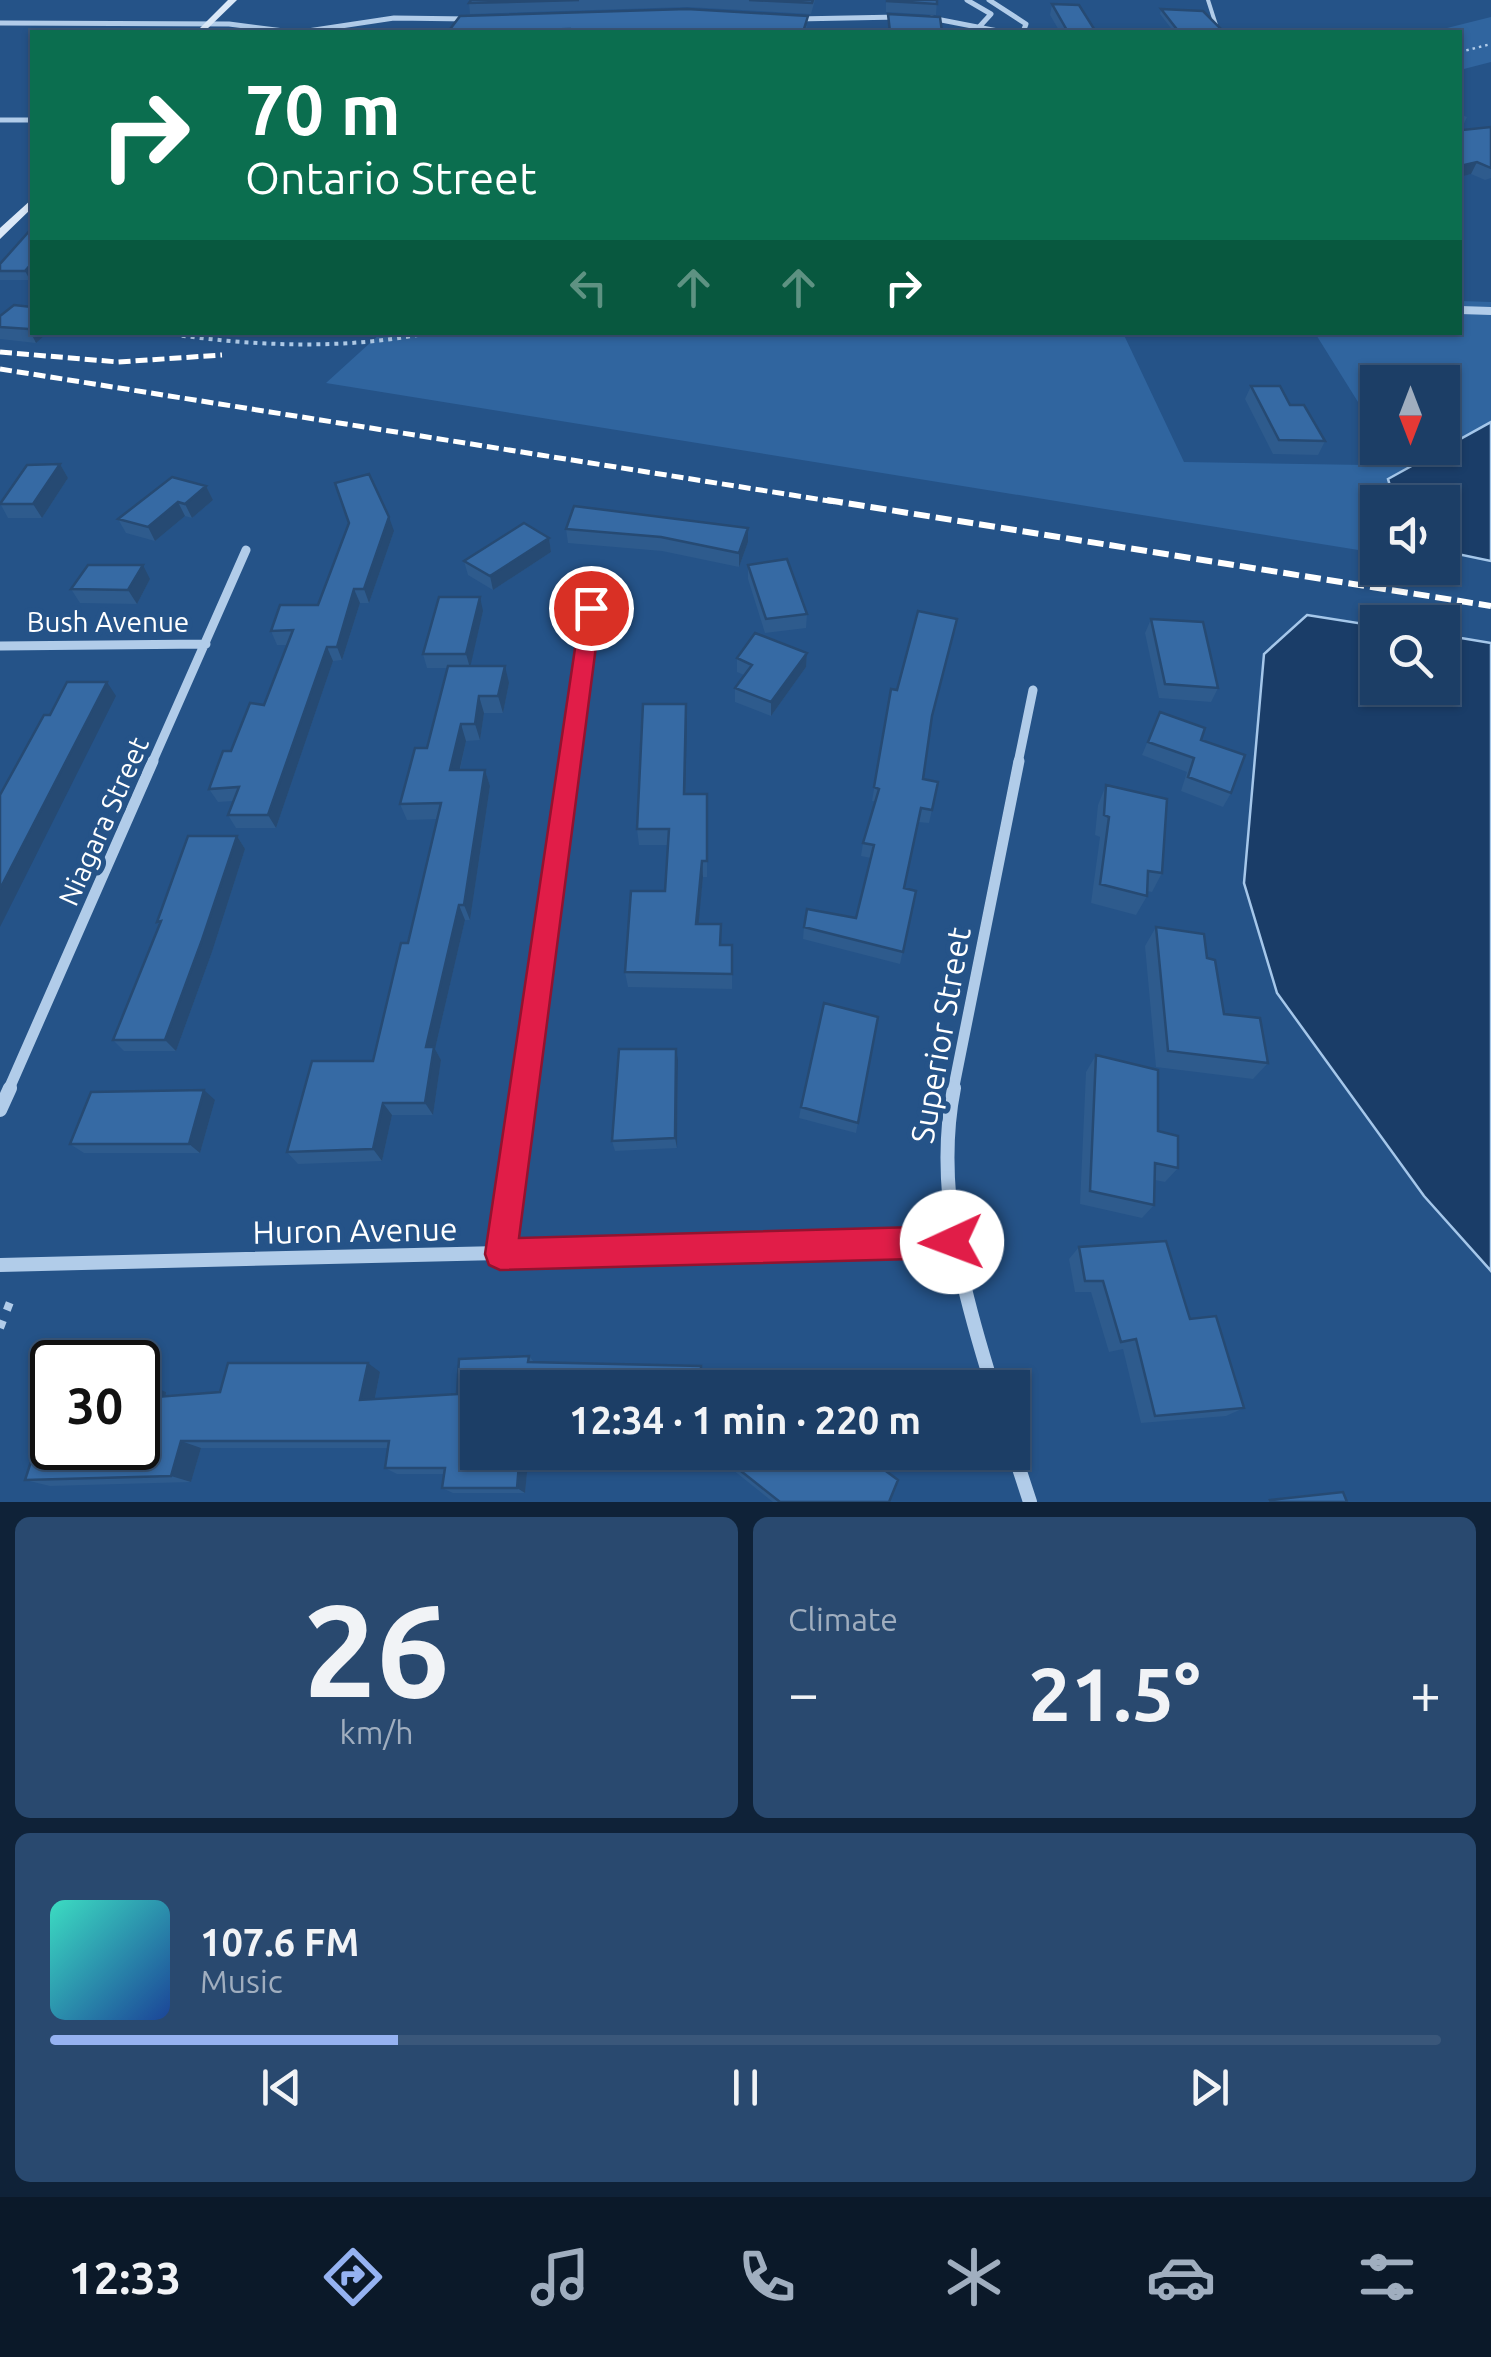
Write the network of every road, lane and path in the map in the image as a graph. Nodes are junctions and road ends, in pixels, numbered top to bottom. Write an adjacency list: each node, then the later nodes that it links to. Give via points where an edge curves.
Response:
1 (233, 0): 9 (street)
2 (967, 0): 11 (street, via 990,14)
3 (988, 0): 17 (street, via 1018,15)
4 (1208, 0): 10 (lane)
5 (912, 17): 7 (street)
6 (923, 18): 11 (street)
7 (794, 19)
8 (482, 20): 15 (street, via 394,18)
9 (210, 24): 12 (street); 13 (street); 14 (street)
10 (1216, 25)
11 (980, 26): 16 (street)
12 (0, 27)
13 (202, 30)
14 (272, 30)
15 (315, 30)
16 (995, 30)
17 (1024, 30)
18 (1491, 44): 19 (path)
19 (1462, 51)
20 (0, 120): 21 (street)
21 (30, 120)
22 (30, 204): 23 (street)
23 (0, 235)
24 (1462, 310): 25 (street)
25 (1491, 311)
26 (178, 335): 27 (path, via 278,348)
27 (422, 335)
28 (246, 550): 31 (street, Niagara Street)
29 (591, 608): 35 (street)
30 (3, 644): 31 (street, Bush Avenue)
31 (206, 644): 33 (street, Niagara Street)
32 (1033, 690): 34 (street, Superior Street, via 947,1122)
33 (0, 1110)
34 (952, 1242): 35 (street, Huron Avenue); 39 (street, Superior Street)
35 (500, 1254): 36 (street, Huron Avenue)
36 (0, 1265)
37 (10, 1302): 38 (path)
38 (0, 1328)
39 (988, 1370)
40 (1020, 1470): 41 (street)
41 (1030, 1502)

